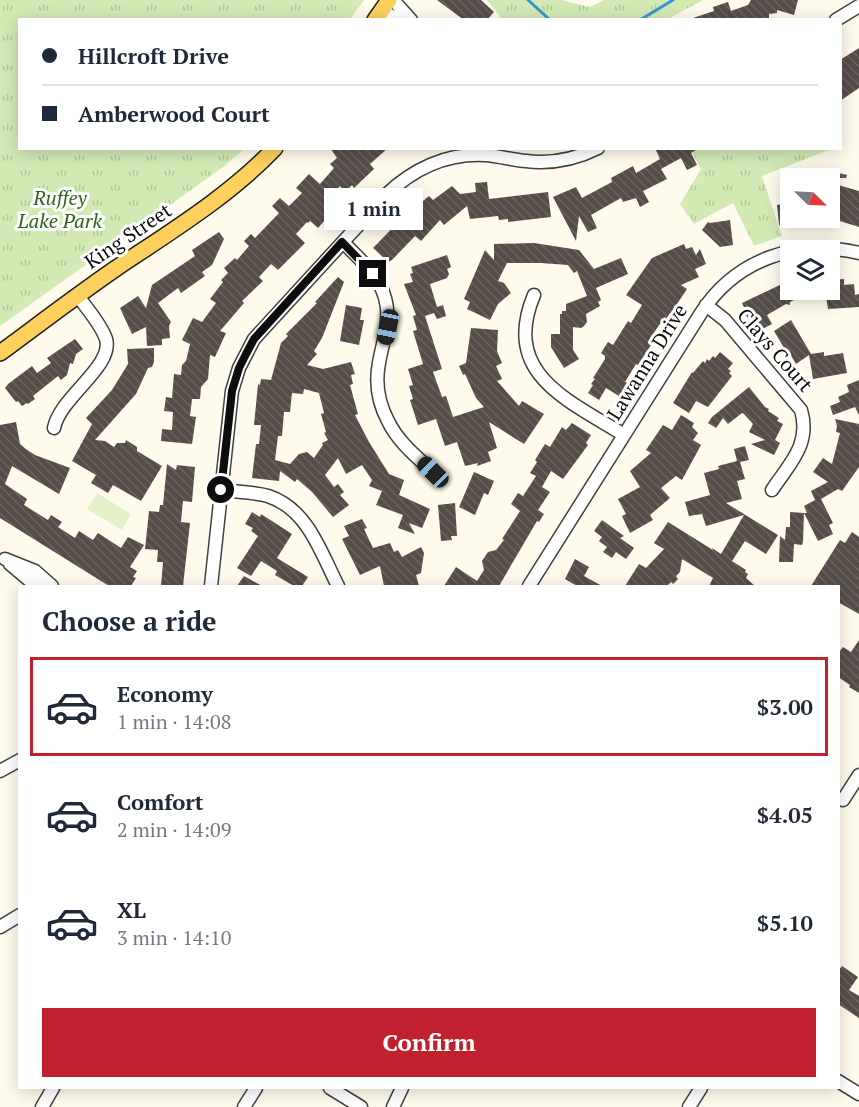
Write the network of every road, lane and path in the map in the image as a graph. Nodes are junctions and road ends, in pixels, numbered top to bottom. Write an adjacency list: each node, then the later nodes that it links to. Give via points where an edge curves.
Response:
1 (859, 6): 5 (street)
2 (385, 7): 3 (street); 4 (street)
3 (396, 18)
4 (407, 18)
5 (839, 18)
6 (273, 150): 11 (main road, King Street, via 226,192)
7 (593, 150): 8 (street, via 550,162)
8 (447, 154): 9 (street, via 396,186)
9 (342, 242): 17 (street, via 373,274 386,300 388,327 377,383 384,413 398,438); 18 (street, via 254,339 239,368 232,391)
10 (859, 253): 13 (street, Lawanna Drive, via 814,247 780,253 738,273)
11 (78, 296): 14 (main road, King Street); 15 (street, via 104,335 106,350 98,367 60,409)
12 (534, 296): 16 (street, via 525,326 526,347 534,368 556,392)
13 (706, 305): 16 (street, Lawanna Drive); 19 (street, Clays Court, via 725,320 801,410 805,436)
14 (0, 352)
15 (54, 428)
16 (624, 435): 25 (street, Lawanna Drive)
17 (433, 472)
18 (221, 490): 23 (street); 24 (street, via 269,497 294,510 308,528)
19 (772, 490)
20 (3, 557): 21 (street, via 28,580); 22 (street, via 35,571)
21 (41, 585)
22 (51, 585)
23 (211, 585)
24 (337, 585)
25 (530, 585)
26 (18, 761): 27 (street)
27 (0, 771)
28 (859, 775): 29 (street)
29 (843, 800)
30 (18, 916): 31 (street)
31 (0, 927)
32 (840, 1082): 38 (street)
33 (51, 1089): 39 (street)
34 (255, 1089): 40 (street)
35 (332, 1089): 41 (street)
36 (402, 1089): 42 (street)
37 (700, 1089): 43 (street)
38 (859, 1094)
39 (42, 1107)
40 (244, 1107)
41 (361, 1107)
42 (393, 1107)
43 (689, 1107)

